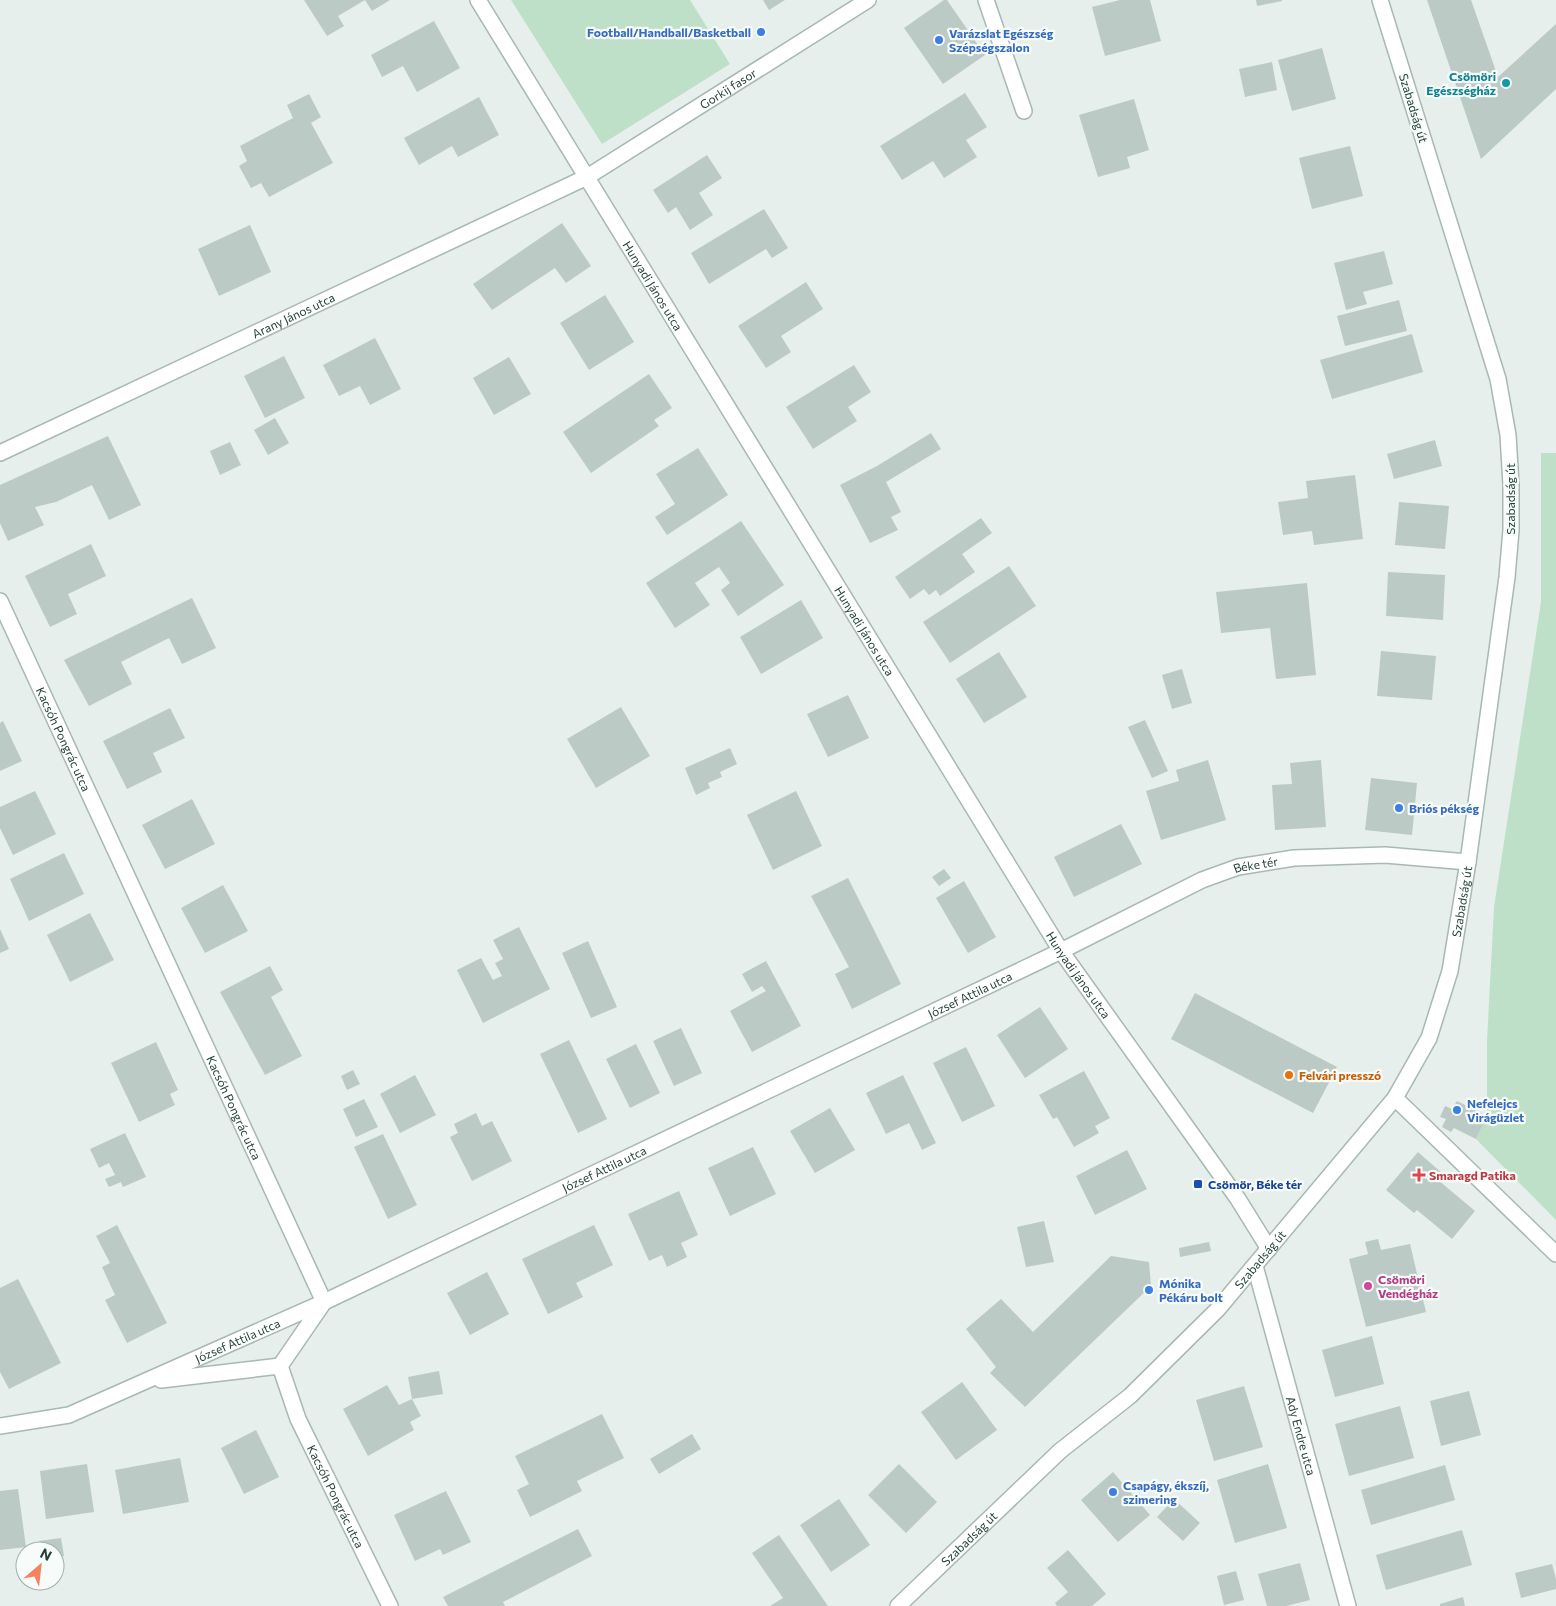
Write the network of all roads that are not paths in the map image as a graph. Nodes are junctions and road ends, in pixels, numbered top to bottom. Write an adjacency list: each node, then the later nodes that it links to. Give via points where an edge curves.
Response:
1 (478, 0): 6 (street, Hunyadi János utca)
2 (868, 0): 6 (street, Gorkij fasor)
3 (986, 0): 5 (street)
4 (1380, 0): 9 (street, Szabadság út, via 1498,380 1508,435 1511,503 1507,578)
5 (1024, 111)
6 (588, 178): 7 (street, Arany János utca); 10 (street, Hunyadi János utca)
7 (0, 453)
8 (0, 601): 15 (street, Kacsóh Pongrác utca)
9 (1468, 862): 10 (street, Béke tér, via 1385,855 1294,858 1238,867 1183,888); 11 (street, Szabadság út, via 1450,971 1439,1008 1429,1038)
10 (1061, 951): 12 (street, Hunyadi János utca, via 1238,1199); 15 (street, József Attila utca)
11 (1395, 1098): 12 (street, Szabadság út); 13 (street)
12 (1269, 1250): 14 (street, Szabadság út)
13 (1556, 1254)
14 (1255, 1266): 20 (street, Szabadság út, via 1218,1309 1130,1396 1060,1451); 21 (street, Ady Endre utca)
15 (324, 1302): 16 (street); 17 (street, József Attila utca)
16 (280, 1366): 17 (street, József Attila utca); 19 (street, Kacsóh Pongrác utca, via 298,1419)
17 (144, 1382): 18 (street, József Attila utca, via 69,1415)
18 (0, 1426)
19 (390, 1606)
20 (898, 1606)
21 (1348, 1606)

